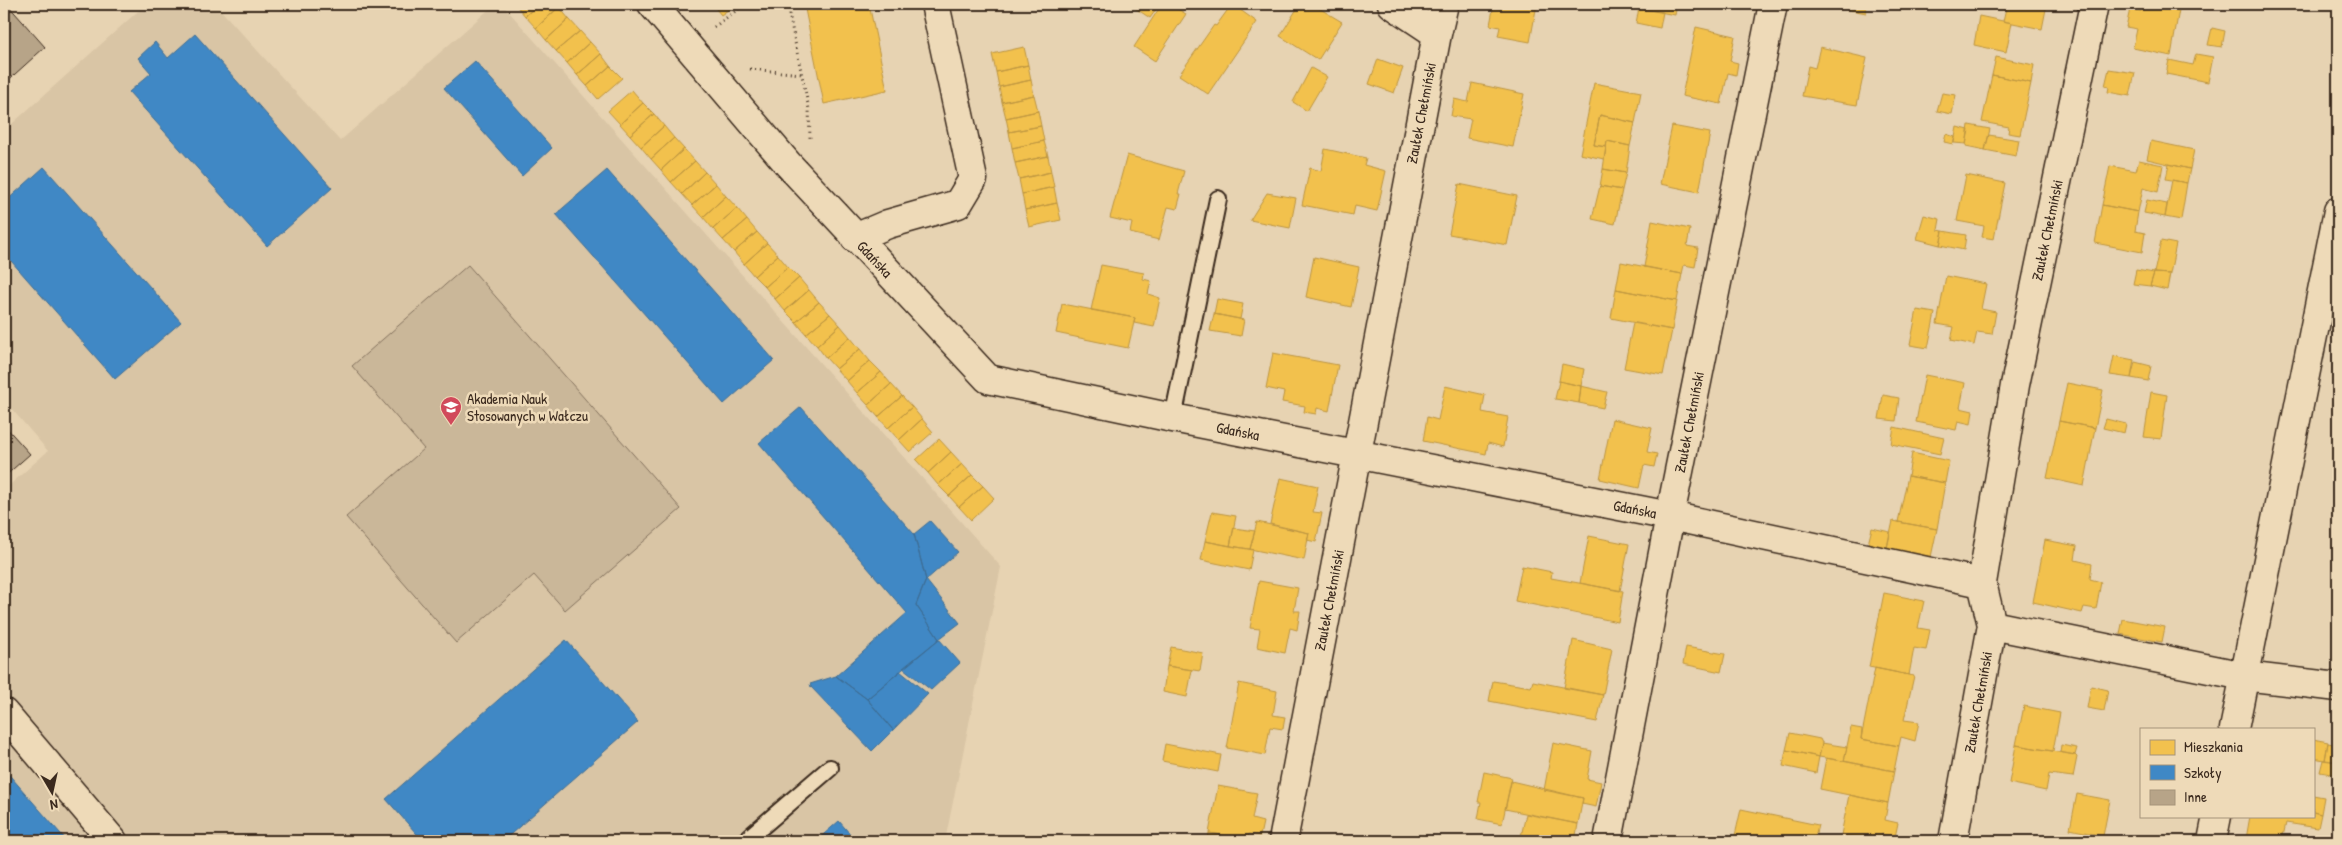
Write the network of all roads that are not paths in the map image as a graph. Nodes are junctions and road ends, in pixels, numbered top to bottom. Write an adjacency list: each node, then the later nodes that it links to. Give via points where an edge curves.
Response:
1 (652, 4): 10 (street, Gdańska)
2 (935, 4): 10 (street, via 973,179 958,204 888,224)
3 (1392, 4): 7 (street)
4 (1444, 4): 7 (street, Zaułek Chełmiński)
5 (1773, 4): 13 (street, Zaułek Chełmiński)
6 (2094, 4): 14 (street, Zaułek Chełmiński, via 2016,385)
7 (1437, 34): 12 (street, Zaułek Chełmiński)
8 (1218, 198): 11 (lane)
9 (2338, 211): 16 (street)
10 (855, 238): 11 (street, Gdańska, via 988,380)
11 (1173, 418): 12 (street, Gdańska)
12 (1356, 453): 13 (street, Gdańska); 24 (street, Zaułek Chełmiński)
13 (1670, 516): 14 (street, Gdańska); 25 (street, Zaułek Chełmiński)
14 (1982, 583): 15 (street, Zaułek Chełmiński)
15 (1992, 625): 16 (street); 26 (street, Zaułek Chełmiński)
16 (2244, 676): 17 (street); 19 (street)
17 (2338, 687)
18 (4, 713): 22 (street)
19 (2234, 728)
20 (830, 768): 23 (lane)
21 (2217, 818): 27 (street)
22 (113, 841)
23 (745, 841)
24 (1283, 841)
25 (1608, 841)
26 (1953, 841)
27 (2212, 841)

